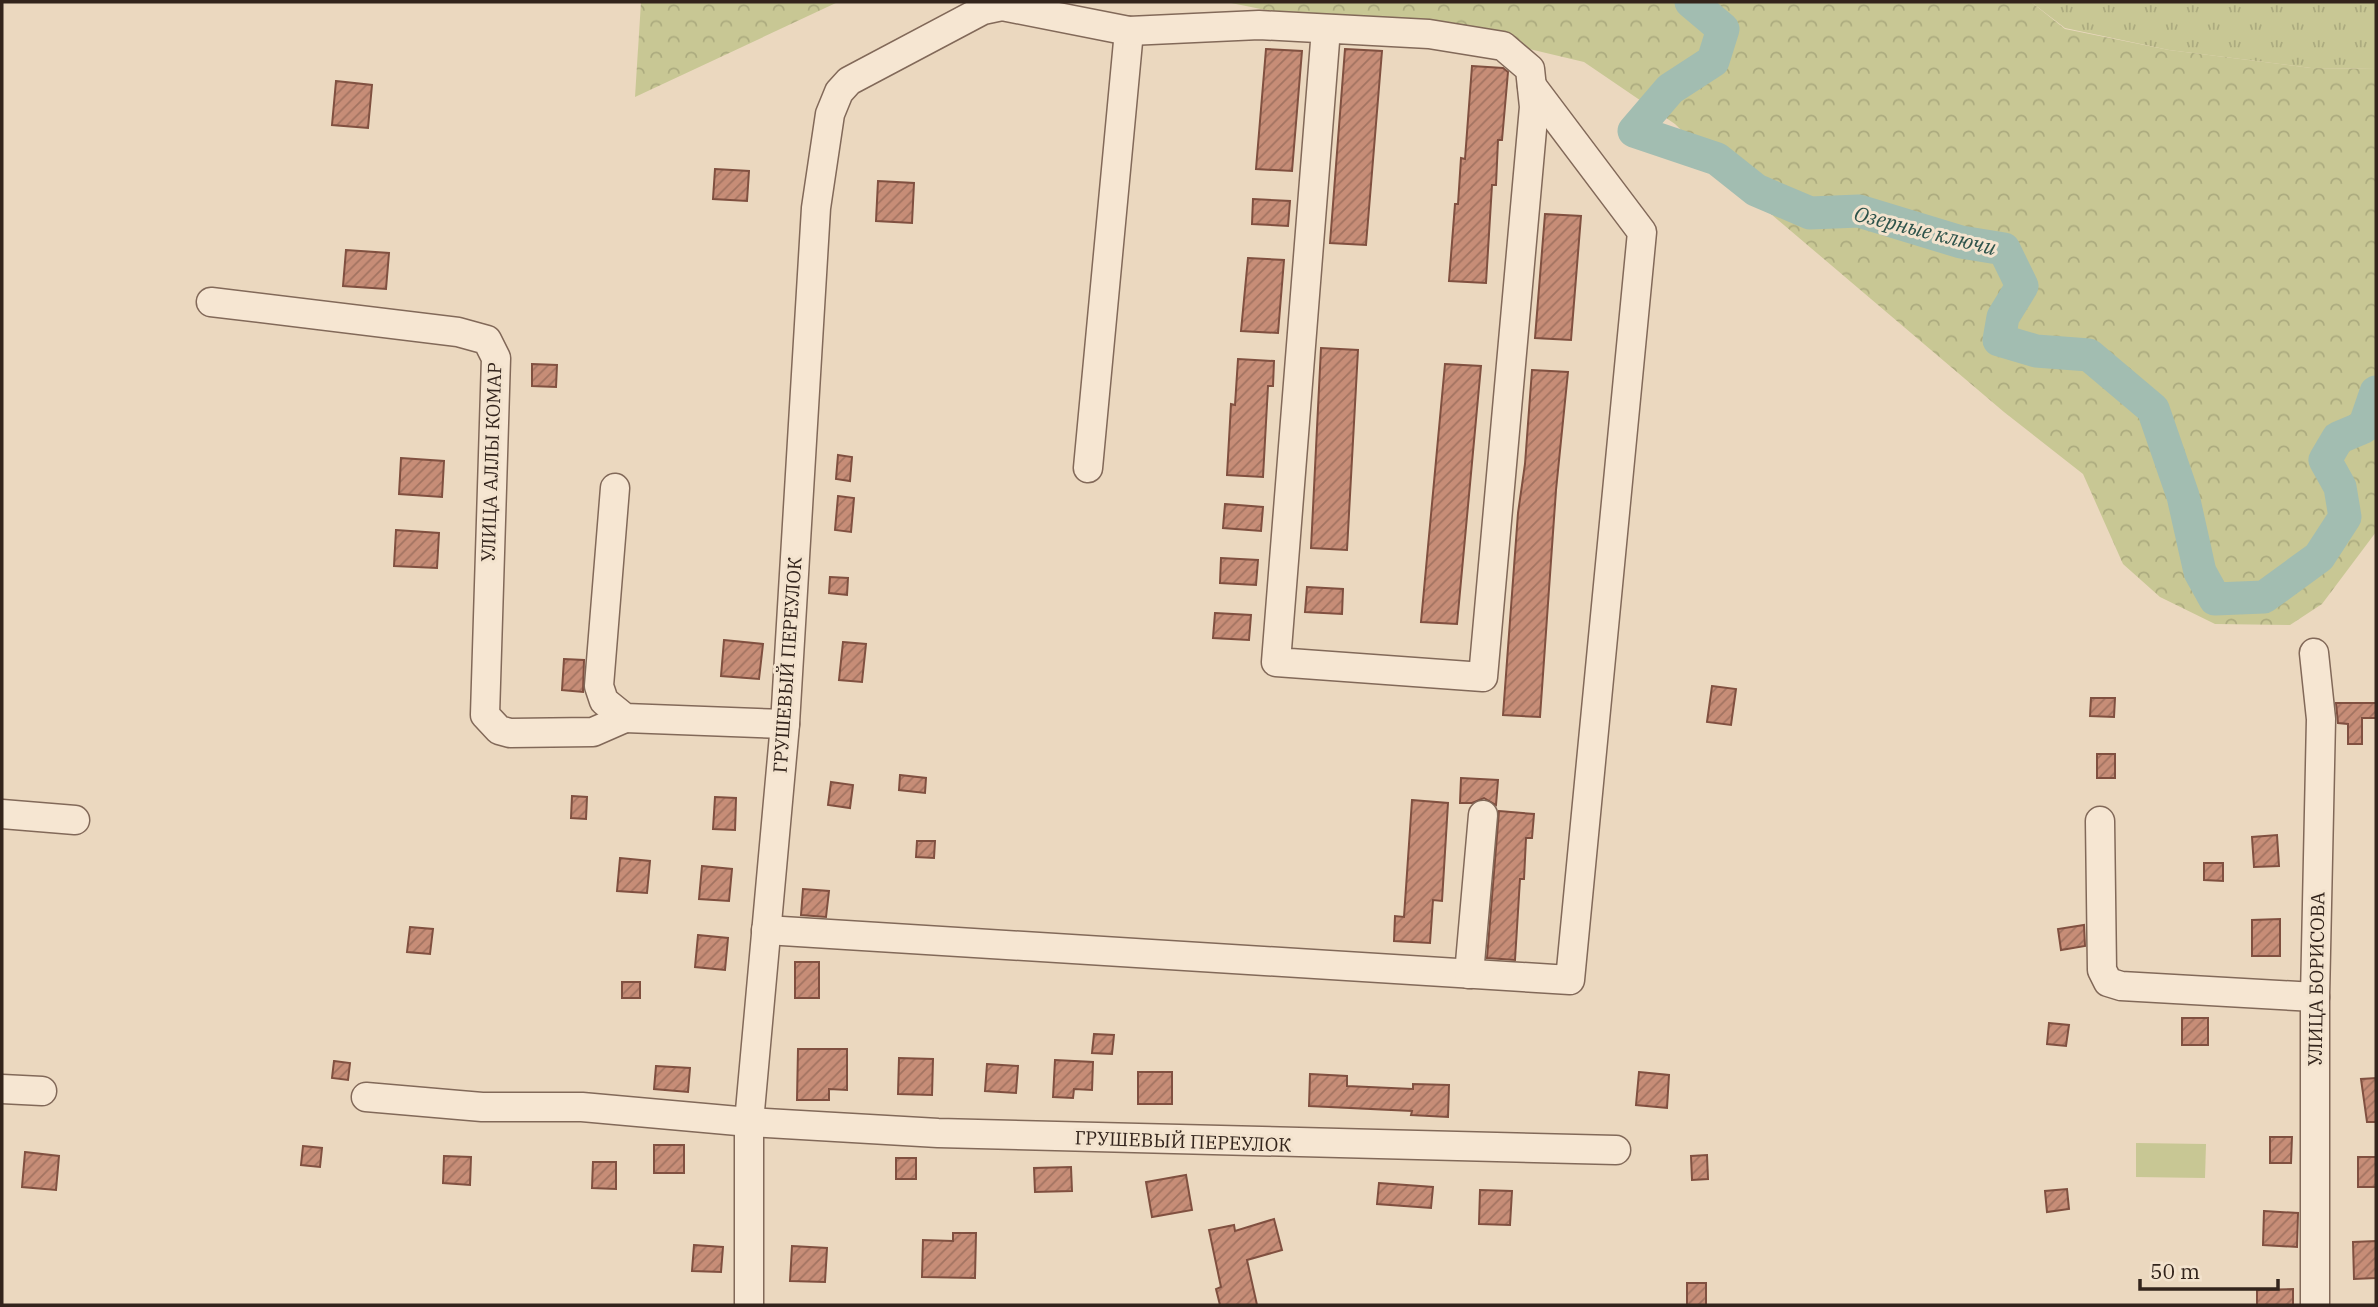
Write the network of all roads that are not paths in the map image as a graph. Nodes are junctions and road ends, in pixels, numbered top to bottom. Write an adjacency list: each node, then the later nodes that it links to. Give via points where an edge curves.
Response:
1 (1326, 29): 2 (street, ГРУШЕВЫЙ ПЕРЕУЛОК, via 1259,25); 3 (street, ГРУШЕВЫЙ ПЕРЕУЛОК, via 1429,34 1503,46 1530,69); 3 (street, via 1276,662 1483,677 1534,107)
2 (1129, 31): 5 (street); 9 (street, ГРУШЕВЫЙ ПЕРЕУЛОК, via 1002,6 984,10 849,81 839,92 830,114 816,208)
3 (1532, 86): 15 (street, ГРУШЕВЫЙ ПЕРЕУЛОК, via 1642,232 1570,980)
4 (211, 302): 8 (street, УЛИЦА АЛЛЫ КОМАР, via 458,332 487,341 496,358 485,715 499,730 510,733 593,732)
5 (1088, 468)
6 (615, 488): 8 (street, via 600,686 604,701)
7 (2314, 653): 16 (street, УЛИЦА БОРИСОВА, via 2321,719)
8 (625, 718): 9 (street)
9 (785, 724): 14 (street, ГРУШЕВЫЙ ПЕРЕУЛОК)
10 (2, 814): 12 (street)
11 (1483, 815): 15 (street)
12 (75, 820)
13 (2100, 821): 16 (street, via 2102,970 2108,982)
14 (766, 930): 15 (street); 20 (street, ГРУШЕВЫЙ ПЕРЕУЛОК)
15 (1469, 974)
16 (2315, 997): 23 (street, УЛИЦА БОРИСОВА)
17 (2, 1089): 18 (street)
18 (42, 1091)
19 (366, 1097): 20 (street, ГРУШЕВЫЙ ПЕРЕУЛОК, via 482,1107 582,1107)
20 (749, 1122): 21 (street, ГРУШЕВЫЙ ПЕРЕУЛОК, via 1156,1141); 22 (street, ГРУШЕВЫЙ ПЕРЕУЛОК)
21 (1616, 1150)
22 (749, 1305)
23 (2315, 1305)

